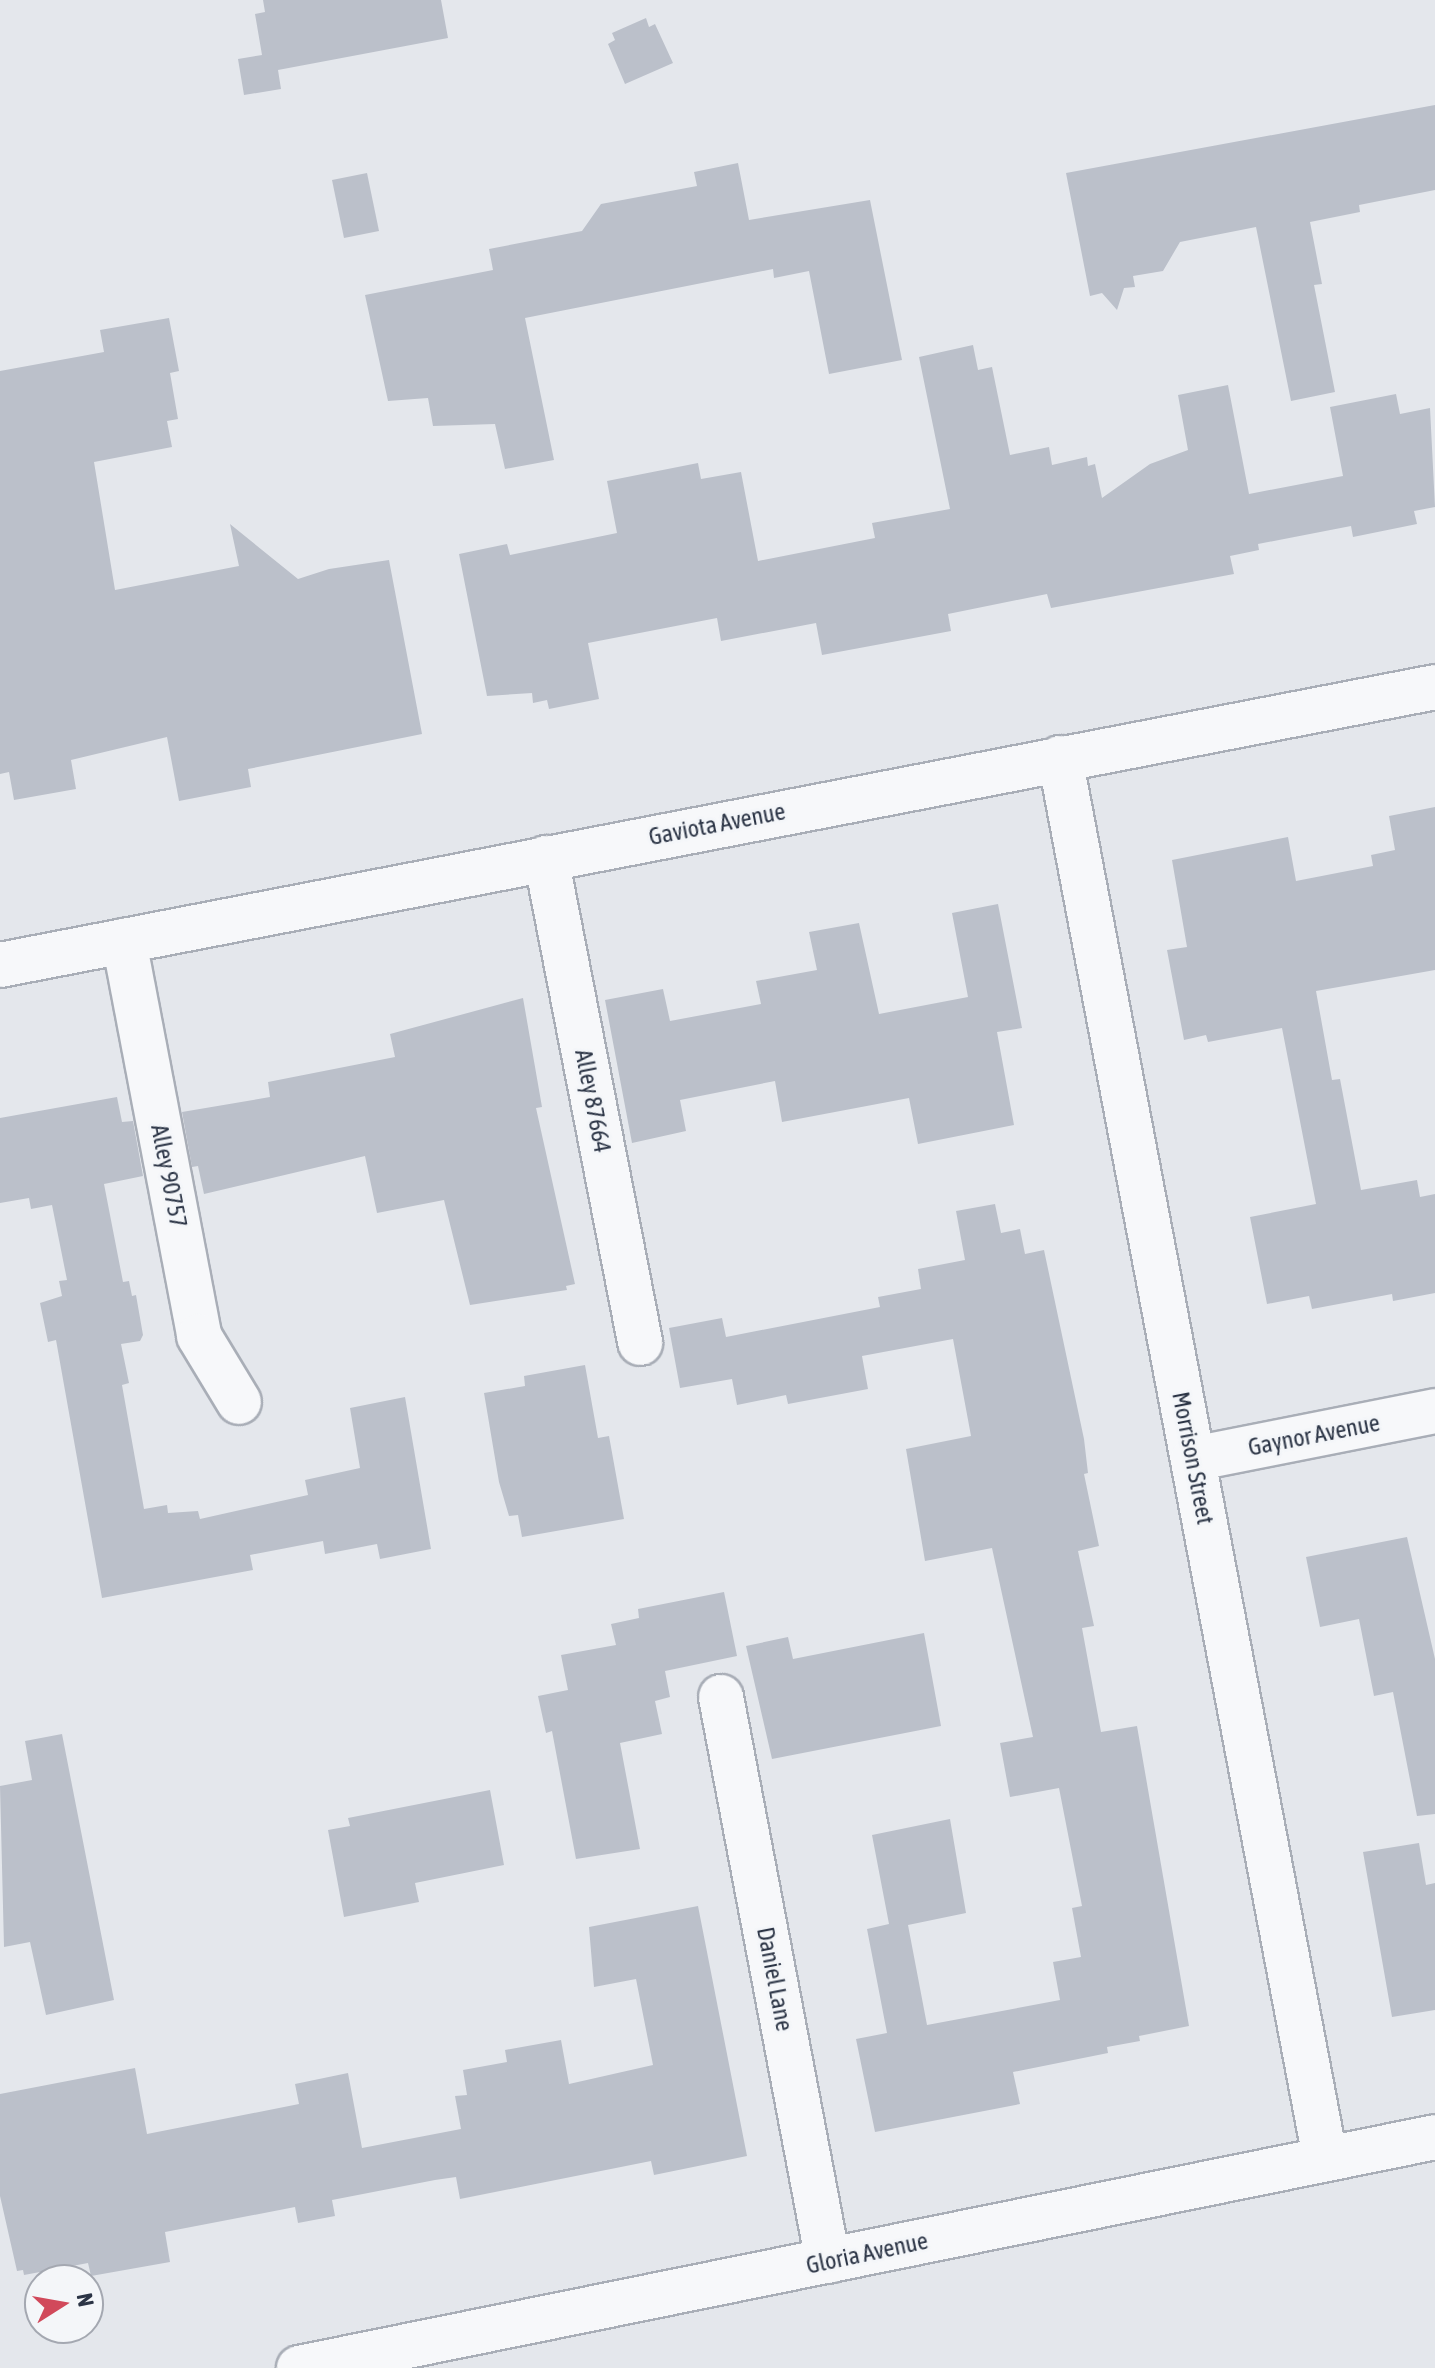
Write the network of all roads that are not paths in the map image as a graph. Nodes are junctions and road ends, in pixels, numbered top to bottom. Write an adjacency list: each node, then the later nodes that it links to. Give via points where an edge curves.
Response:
1 (1435, 687): 2 (street, Gaviota Avenue)
2 (1060, 758): 3 (street, Gaviota Avenue); 9 (street, Morrison Street)
3 (546, 858): 4 (street, Gaviota Avenue); 6 (street, Alley 87664)
4 (124, 941): 5 (street, Gaviota Avenue); 7 (street, Alley 90757, via 199,1336)
5 (0, 965)
6 (640, 1343)
7 (239, 1402)
8 (1435, 1411): 9 (street, Gaynor Avenue)
9 (1193, 1459): 12 (street, Morrison Street)
10 (721, 1697): 13 (street, Daniel Lane)
11 (1435, 2137): 12 (street, Gloria Avenue)
12 (1325, 2158): 13 (street, Gloria Avenue)
13 (828, 2261): 14 (street, Gloria Avenue)
14 (299, 2368)

